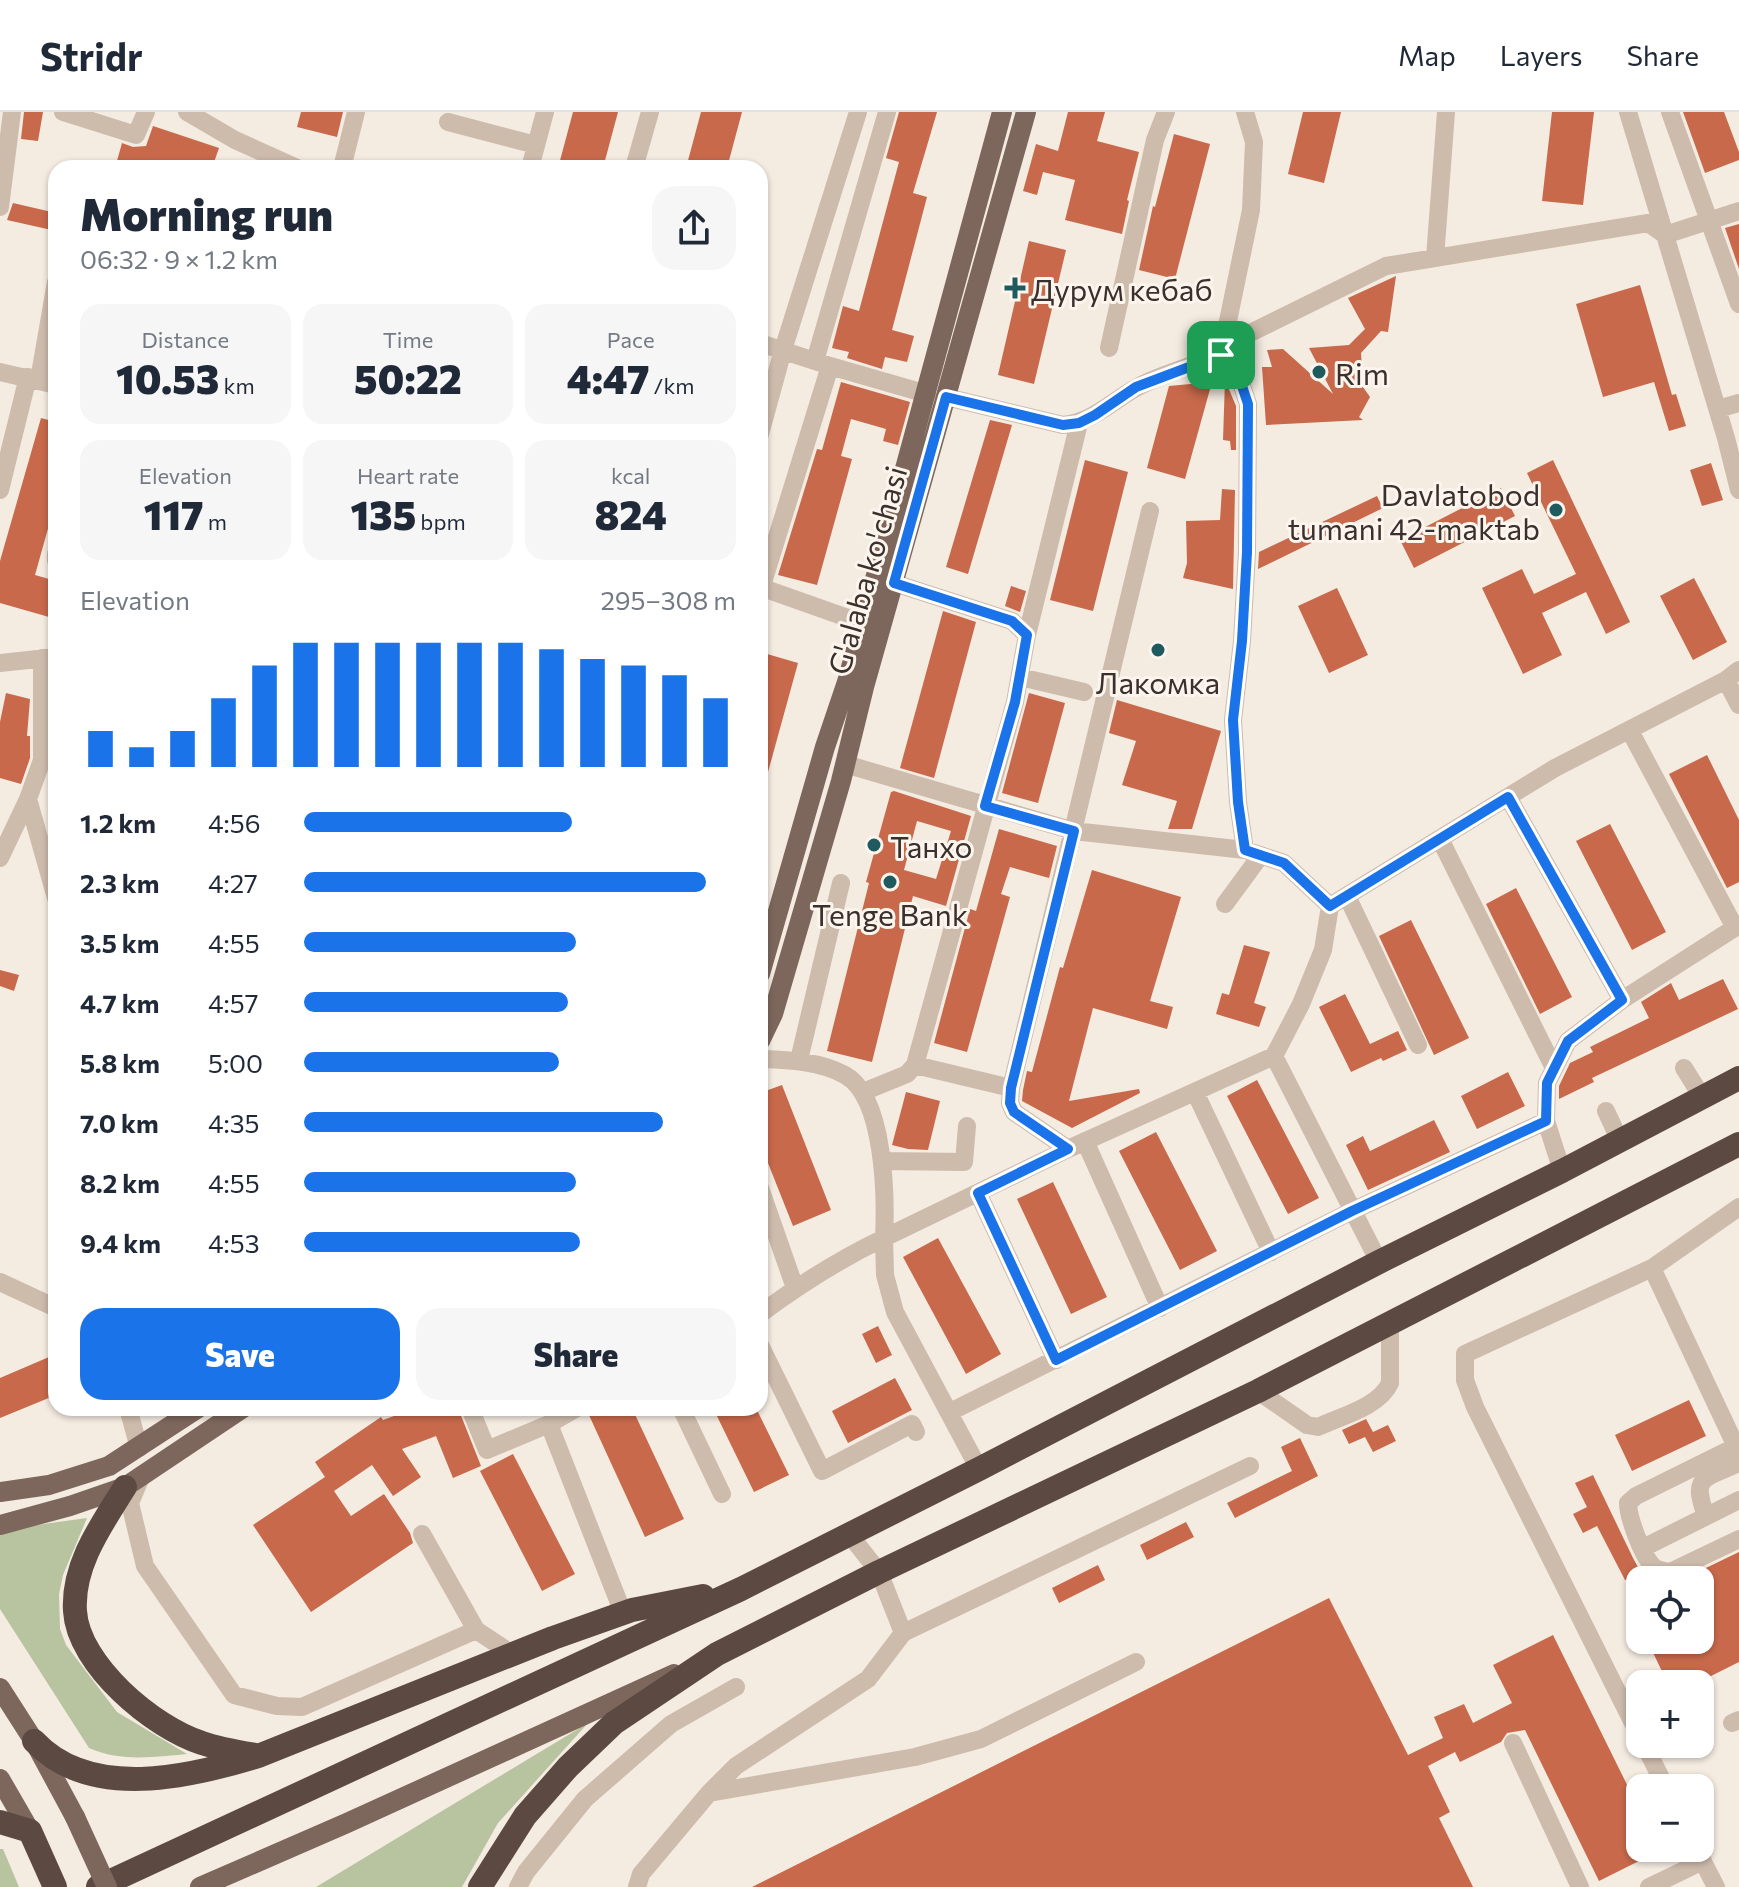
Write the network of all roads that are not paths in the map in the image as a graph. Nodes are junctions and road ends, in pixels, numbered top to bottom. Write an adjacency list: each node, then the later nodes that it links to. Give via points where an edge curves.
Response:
1 (12, 112): 23 (street)
2 (63, 112): 3 (street, via 136,135)
3 (146, 112)
4 (187, 112): 19 (street)
5 (356, 112): 20 (street)
6 (545, 112): 18 (street)
7 (650, 112): 22 (street)
8 (858, 112): 32 (street)
9 (887, 112): 34 (street)
10 (1002, 112): 37 (main road, G'alaba ko'chasi)
11 (1026, 112): 37 (main road, G'alaba ko'chasi)
12 (1166, 112): 31 (street, via 1155,140)
13 (1245, 112): 33 (street, via 1254,142 1251,210)
14 (1446, 112): 27 (street)
15 (1628, 112): 26 (street)
16 (1670, 112): 25 (street)
17 (448, 122): 18 (street)
18 (536, 145): 21 (street)
19 (279, 160)
20 (344, 160)
21 (532, 160)
22 (636, 160)
23 (0, 207)
24 (1739, 211): 25 (street)
25 (1711, 221): 26 (street); 28 (street)
26 (1665, 235): 27 (street, via 1648,223); 40 (street)
27 (1435, 258): 33 (street, via 1386,266 1240,338)
28 (1739, 304)
29 (48, 335): 36 (street)
30 (768, 345): 32 (street)
31 (1109, 348)
32 (783, 350): 34 (street); 39 (street)
33 (1221, 355): 41 (street, via 1136,387); 65 (street, via 1240,380 1248,404 1247,552 1233,720 1238,802)
34 (823, 364): 37 (street); 45 (street)
35 (0, 372): 36 (street)
36 (41, 381): 42 (street)
37 (937, 396): 41 (street, via 1063,425); 46 (main road, G'alaba ko'chasi); 48 (main road, G'alaba ko'chasi)
38 (1739, 403): 40 (street)
39 (768, 405)
40 (1718, 409): 43 (street)
41 (1079, 423): 49 (street)
42 (0, 490)
43 (1739, 490)
44 (1150, 511): 63 (street)
45 (768, 560)
46 (894, 583): 49 (street, via 1012,621); 58 (main road, G'alaba ko'chasi)
47 (768, 592): 48 (street)
48 (862, 623): 59 (main road, G'alaba ko'chasi)
49 (1027, 635): 54 (street)
50 (48, 658): 51 (street)
51 (0, 663)
52 (48, 673): 61 (street, via 42,760)
53 (1732, 675): 56 (street); 57 (street)
54 (1020, 677): 55 (street); 62 (street)
55 (1084, 692)
56 (1739, 705)
57 (1630, 731): 60 (street); 72 (street)
58 (843, 772): 59 (street); 62 (street); 75 (main road, G'alaba ko'chasi)
59 (818, 774): 73 (main road, G'alaba ko'chasi)
60 (1508, 797): 64 (street); 74 (street)
61 (28, 799): 66 (street); 67 (street)
62 (985, 806): 63 (street); 80 (street)
63 (1074, 831): 65 (street); 86 (street)
64 (1440, 839): 69 (street); 82 (street)
65 (1253, 852): 70 (street); 71 (street, via 1284,863)
66 (0, 858)
67 (48, 870)
68 (841, 883): 79 (street)
69 (1347, 896): 71 (street); 76 (street)
70 (1225, 904)
71 (1330, 906): 77 (street, via 1323,950)
72 (1737, 927): 74 (street)
73 (768, 946)
74 (1622, 1000): 82 (street, via 1568,1041)
75 (768, 1024)
76 (1418, 1045)
77 (1274, 1056): 87 (street); 100 (street)
78 (768, 1059): 79 (street)
79 (799, 1060): 85 (street, via 846,1075)
80 (915, 1065): 85 (street, via 907,1074); 86 (street)
81 (887, 1068): 85 (street)
82 (1554, 1068): 90 (street, via 1547,1083)
83 (1684, 1068): 88 (street)
84 (1739, 1078): 88 (highway)
85 (860, 1088): 95 (street)
86 (1011, 1088): 94 (street, via 1014,1112)
87 (1195, 1092): 94 (street); 102 (street)
88 (1702, 1097): 92 (highway)
89 (1606, 1111): 92 (street)
90 (1546, 1121): 96 (street); 100 (street)
91 (967, 1126): 95 (street, via 964,1162)
92 (1620, 1141): 96 (highway)
93 (1739, 1144): 110 (highway)
94 (1076, 1145): 97 (street); 109 (street)
95 (882, 1161): 101 (street)
96 (1562, 1171): 103 (highway)
97 (978, 1193): 101 (street); 111 (street)
98 (1739, 1207): 104 (street)
99 (768, 1211): 106 (street)
100 (1352, 1211): 102 (street); 103 (street)
101 (884, 1238): 106 (street); 114 (street, via 885,1275 895,1312)
102 (1271, 1252): 109 (street)
103 (1379, 1262): 126 (highway)
104 (1652, 1268): 124 (street); 147 (street, via 1465,1354 1465,1380 1475,1407)
105 (0, 1282): 107 (street)
106 (795, 1288): 108 (street)
107 (48, 1304)
108 (768, 1308)
109 (1160, 1308): 111 (street)
110 (1390, 1324): 113 (highway); 113 (street, via 1390,1383 1377,1399 1318,1427)
111 (1056, 1360): 114 (street)
112 (768, 1361): 122 (street, via 822,1471 912,1424)
113 (1258, 1391): 137 (highway)
114 (950, 1412): 126 (street)
115 (132, 1416): 123 (street)
116 (187, 1416): 123 (main road)
117 (231, 1416): 127 (main road)
118 (473, 1416): 121 (street, via 487,1450)
119 (563, 1416): 121 (street)
120 (685, 1416): 129 (street)
121 (549, 1424): 139 (street)
122 (916, 1432)
123 (145, 1445): 128 (main road, via 109,1466 49,1485)
124 (1738, 1452): 131 (street, via 1699,1486); 136 (street, via 1628,1503)
125 (1250, 1466): 141 (street)
126 (979, 1469): 134 (highway)
127 (133, 1482): 132 (main road); 140 (street, via 130,1503 145,1566 234,1695 302,1707); 150 (highway, via 85,1556 75,1610 81,1637 120,1689 157,1720 202,1744)
128 (0, 1492)
129 (722, 1494)
130 (1739, 1500): 131 (street)
131 (1706, 1516): 136 (street)
132 (0, 1525)
133 (422, 1534): 140 (street)
134 (849, 1534): 137 (street); 138 (highway)
135 (1739, 1539): 136 (street, via 1670,1572 1652,1565)
136 (1643, 1548)
137 (879, 1572): 141 (street); 143 (highway)
138 (741, 1589): 139 (highway); 158 (highway)
139 (623, 1613): 142 (highway)
140 (476, 1630): 142 (street)
141 (903, 1633): 152 (street, via 868,1679 736,1766)
142 (512, 1654): 150 (highway)
143 (717, 1654): 160 (main road); 161 (highway, via 614,1723 568,1767 525,1816)
144 (1136, 1662): 152 (street, via 981,1739 915,1757)
145 (736, 1687): 162 (street, via 671,1724 585,1799)
146 (0, 1688): 148 (main road)
147 (1626, 1709)
148 (34, 1741): 150 (highway, via 82,1772 140,1778 210,1771); 159 (main road, bridge)
149 (1513, 1743): 164 (street)
150 (258, 1756)
151 (0, 1779): 154 (main road)
152 (709, 1793): 163 (street, via 641,1874)
153 (0, 1822): 154 (highway)
154 (31, 1834): 157 (highway)
155 (1689, 1862): 165 (street)
156 (1704, 1862): 166 (street)
157 (55, 1887)
158 (98, 1887)
159 (107, 1887)
160 (200, 1887)
161 (480, 1887)
162 (518, 1887)
163 (637, 1887)
164 (1580, 1887)
165 (1649, 1887)
166 (1716, 1887)

